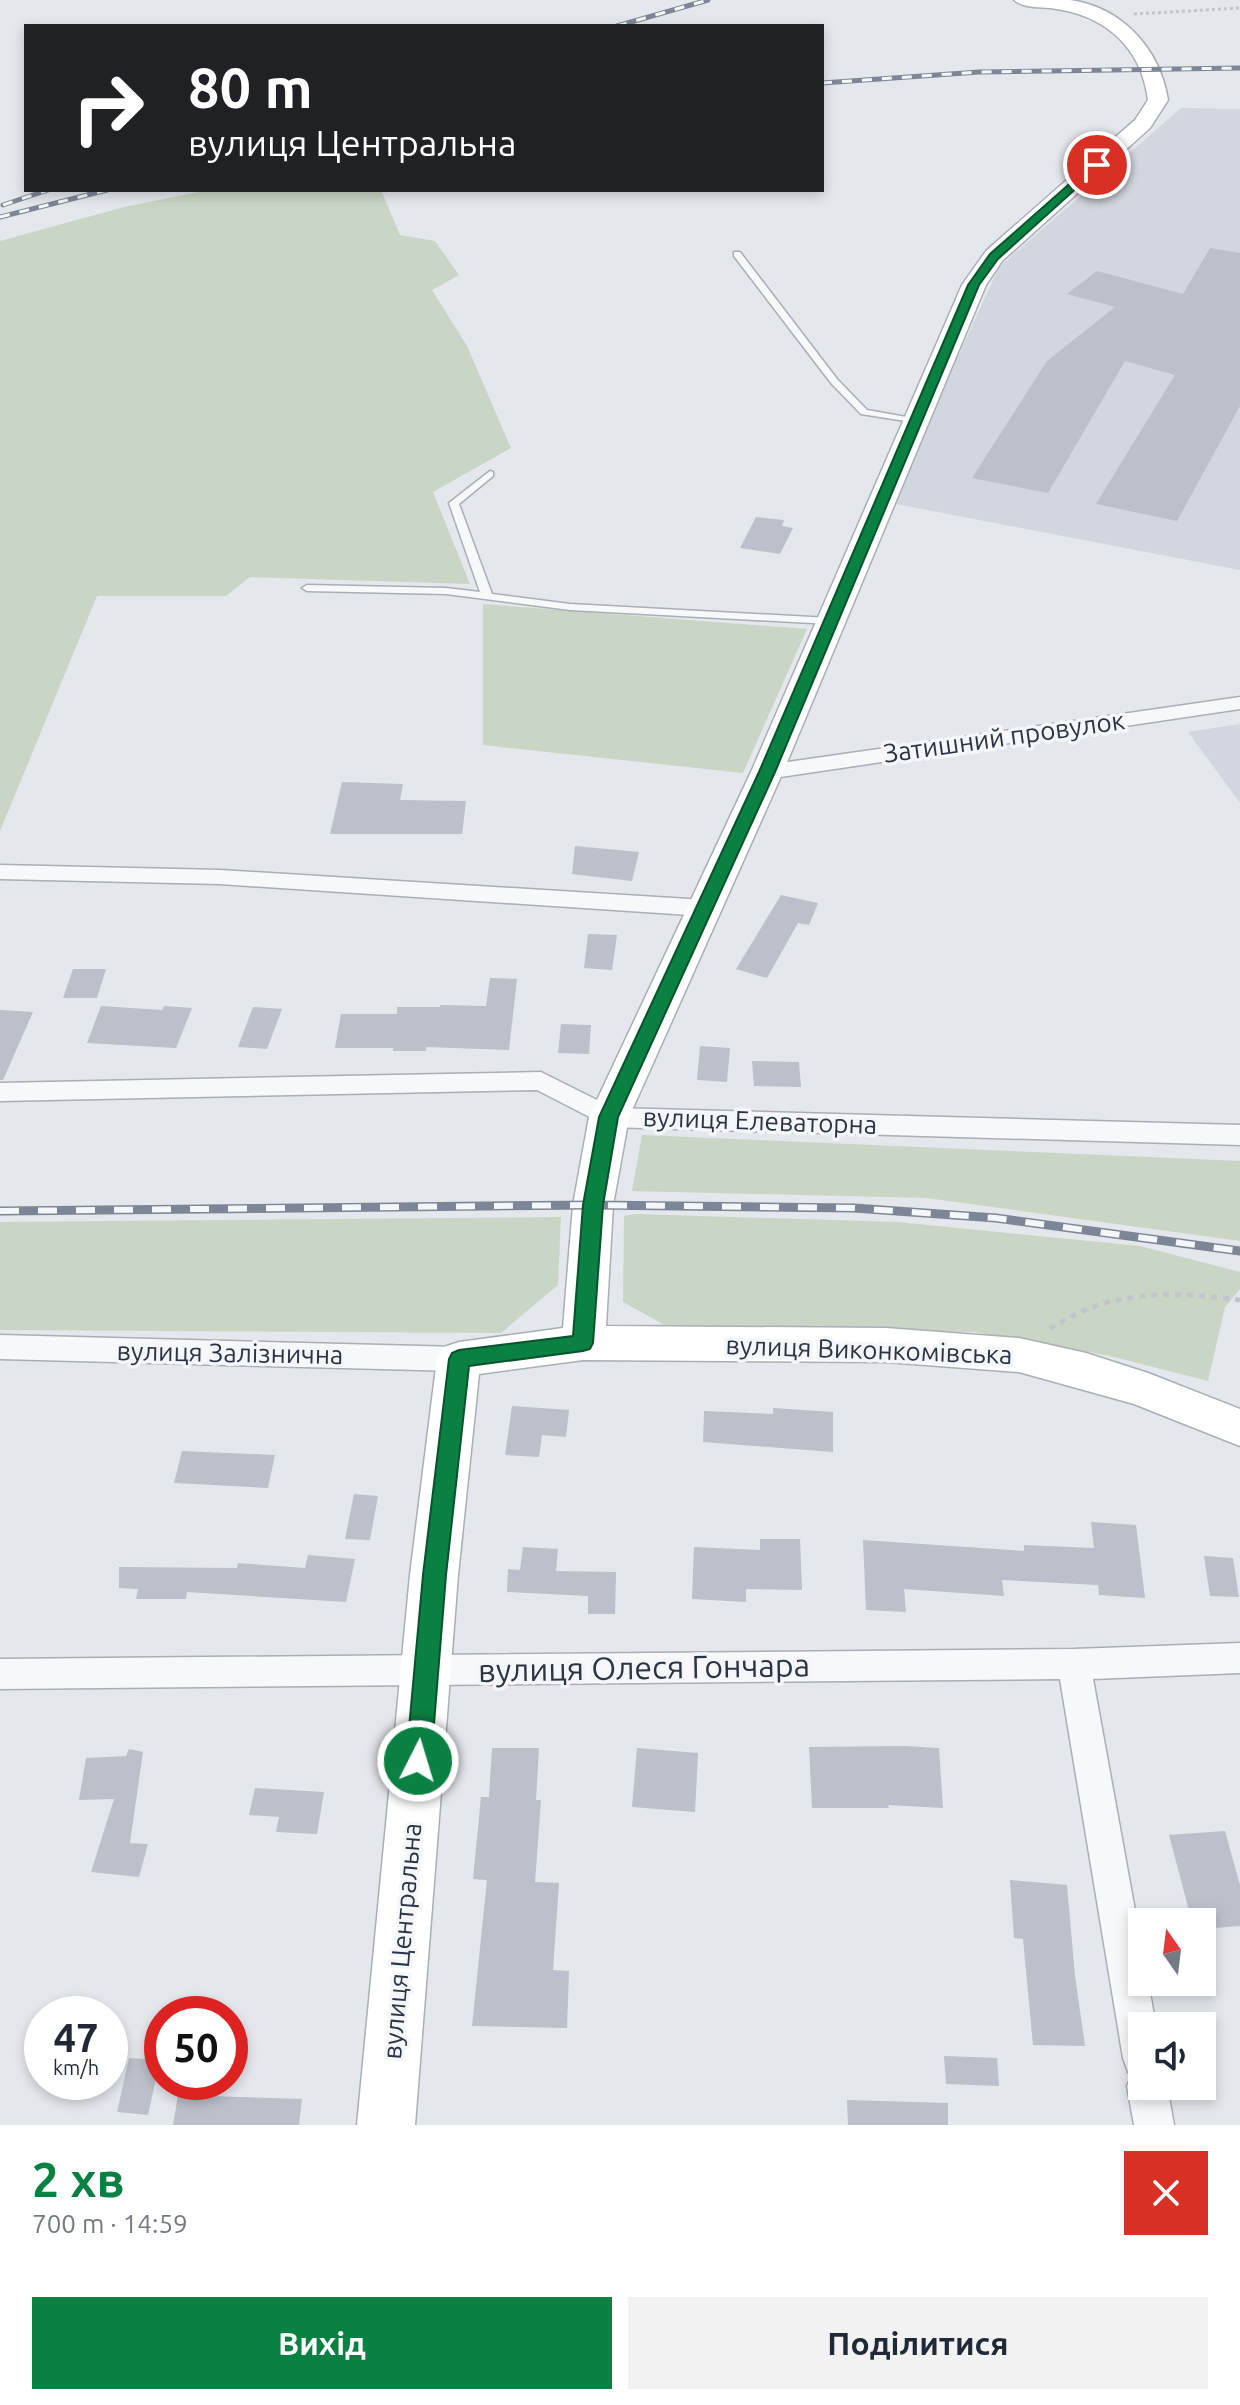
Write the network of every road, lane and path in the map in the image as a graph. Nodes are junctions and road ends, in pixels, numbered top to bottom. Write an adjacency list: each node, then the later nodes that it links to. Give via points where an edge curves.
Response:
1 (1023, 0): 3 (main road)
2 (1240, 8): 3 (path)
3 (1093, 9): 5 (main road, via 1135,39 1158,100 1153,112 994,256 974,285)
4 (737, 254): 5 (lane, via 864,412)
5 (915, 421): 9 (main road)
6 (490, 474): 8 (lane, via 454,503)
7 (307, 588): 8 (lane)
8 (487, 596): 9 (lane, via 570,607)
9 (830, 621): 11 (main road)
10 (1240, 703): 11 (street, Затишний провулок)
11 (767, 772): 13 (main road)
12 (0, 872): 13 (street, via 220,877)
13 (705, 908): 15 (main road)
14 (0, 1092): 15 (street, вулиця Елеваторна, via 541,1081)
15 (609, 1117): 16 (street, вулиця Елеваторна); 18 (main road, via 593,1205)
16 (1240, 1135)
17 (1240, 1300): 20 (path, via 1137,1293 1068,1315)
18 (583, 1343): 20 (main road, вулиця Виконкомівська, via 886,1345); 21 (main road)
19 (0, 1347): 21 (street, вулиця Залізнична)
20 (1019, 1355): 22 (main road, вулиця Виконкомівська, via 1111,1379)
21 (459, 1359): 25 (main road, вулиця Центральна)
22 (1240, 1428)
23 (1240, 1658): 24 (street, вулиця Олеся Гончара)
24 (1074, 1664): 25 (street, вулиця Олеся Гончара); 27 (street)
25 (427, 1670): 26 (street, вулиця Олеся Гончара); 29 (main road, вулиця Центральна)
26 (0, 1674)
27 (1134, 2012)
28 (1150, 2100): 30 (street)
29 (386, 2125)
30 (1154, 2125)

